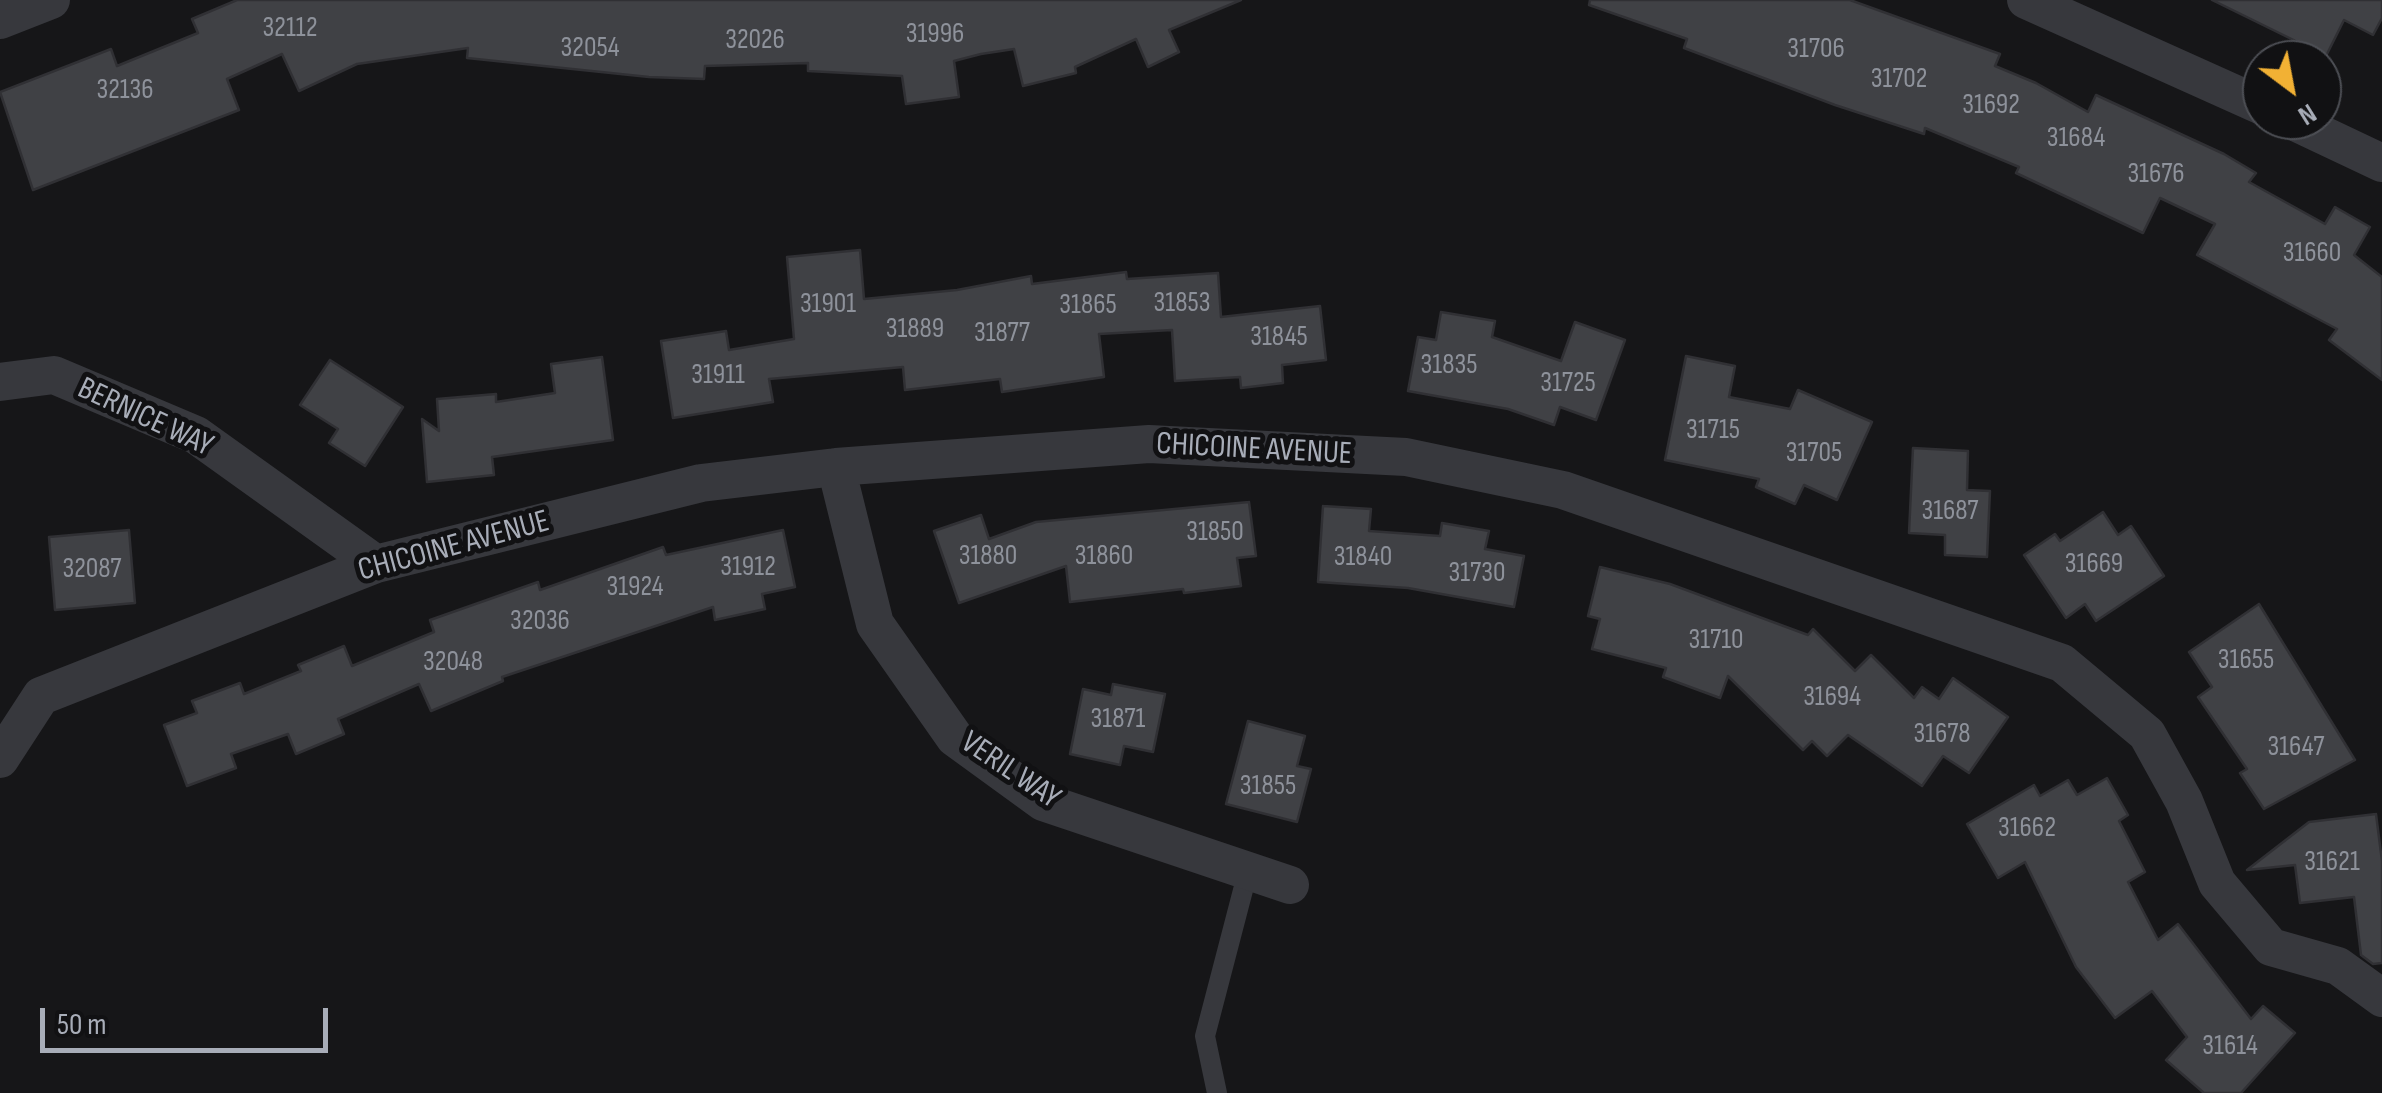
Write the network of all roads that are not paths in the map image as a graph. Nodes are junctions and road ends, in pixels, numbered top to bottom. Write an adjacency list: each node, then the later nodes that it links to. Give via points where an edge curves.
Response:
1 (51, 0): 4 (street)
2 (2026, 0): 3 (street)
3 (2092, 12): 5 (street)
4 (0, 20)
5 (2242, 95)
6 (2333, 140): 7 (street)
7 (2382, 163)
8 (0, 382): 10 (street, BERNICE WAY, via 54,375 196,436)
9 (836, 468): 10 (street, CHICOINE AVENUE, via 701,483); 12 (street, VERIL WAY, via 876,624 955,738 1043,802); 14 (street, CHICOINE AVENUE, via 1150,444 1406,457 1582,496 2062,663 2147,734 2217,883 2271,947 2338,966)
10 (376, 564): 11 (street, CHICOINE AVENUE, via 41,696)
11 (0, 758)
12 (1248, 871): 13 (street, VERIL WAY); 15 (lane, via 1204,1036)
13 (1290, 885)
14 (2382, 998)
15 (1217, 1093)

